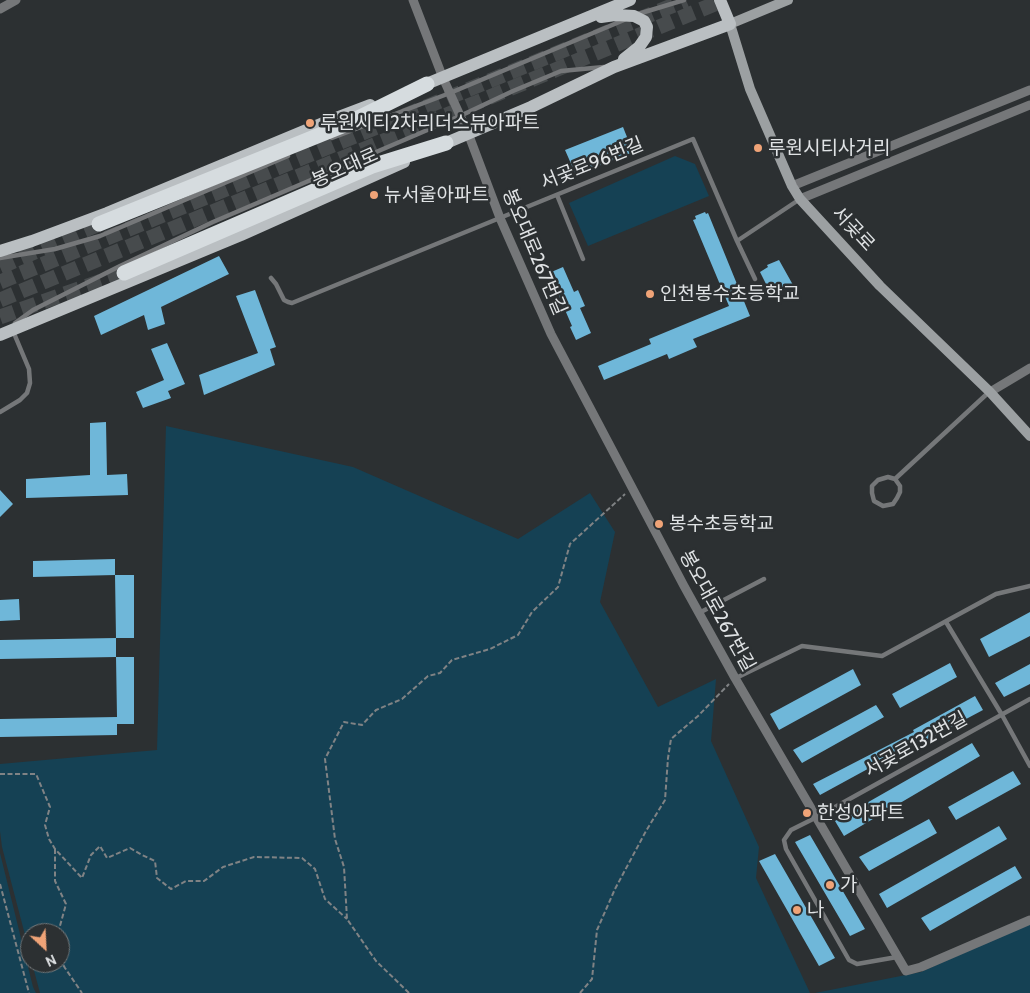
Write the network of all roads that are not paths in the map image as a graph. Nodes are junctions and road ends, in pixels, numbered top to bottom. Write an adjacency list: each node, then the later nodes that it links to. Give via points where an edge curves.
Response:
1 (16, 0): 7 (street)
2 (413, 0): 12 (street, 봉오대로267번길)
3 (630, 0): 9 (main road)
4 (684, 0): 8 (lane)
5 (720, 0): 10 (main road, 서곶로)
6 (788, 0): 10 (main road, 봉오대로)
7 (0, 9)
8 (634, 16): 9 (main road); 11 (main road, via 644,21 646,37 639,47); 15 (lane)
9 (584, 19): 12 (main road)
10 (730, 24): 11 (main road, 봉오대로); 22 (main road, 서곶로, via 750,88)
11 (614, 67): 17 (lane, via 561,71); 18 (main road, 봉오대로)
12 (443, 78): 13 (main road); 15 (street, 봉오대로267번길)
13 (428, 84): 26 (highway, via 342,126); 28 (main road, via 328,121 106,213)
14 (1030, 90): 22 (street)
15 (450, 93): 17 (street, 봉오대로267번길); 19 (lane)
16 (1030, 105): 24 (street)
17 (460, 116): 18 (street, 봉오대로267번길); 35 (lane, via 212,222 33,310)
18 (468, 133): 20 (main road, 봉오대로); 25 (street, 봉오대로267번길)
19 (326, 140)
20 (446, 143): 31 (highway, via 372,166); 34 (main road, 봉오대로)
21 (290, 155): 29 (lane, via 100,236 56,249)
22 (792, 186): 24 (main road, 서곶로)
23 (557, 195): 25 (lane, 서곷로96번길); 27 (lane, 서곷로96번길, via 693,139); 30 (lane)
24 (800, 199): 27 (lane); 37 (main road, 서곶로, via 880,286)
25 (500, 218): 32 (lane, 서곷로96번길, via 292,303 284,300); 43 (street, 봉오대로267번길, via 551,334)
26 (100, 224)
27 (738, 241): 33 (lane, 서곷로96번길)
28 (0, 251)
29 (0, 258)
30 (583, 259)
31 (124, 274)
32 (271, 278)
33 (755, 278)
34 (13, 330): 35 (main road, 봉오대로); 38 (lane, via 29,369 30,383 20,400)
35 (0, 335)
36 (1030, 368): 37 (street)
37 (990, 392): 39 (main road, 서곶로); 40 (lane)
38 (0, 412)
39 (1030, 436)
40 (895, 479): 40 (lane, via 878,480 872,486 874,501 883,506 893,504 900,486)
41 (764, 579): 43 (lane)
42 (1030, 586): 44 (lane, via 996,594)
43 (698, 613): 45 (street, 봉오대로267번길)
44 (946, 622): 45 (lane, via 882,656 802,646); 47 (lane)
45 (736, 678): 49 (street, 봉오대로267번길)
46 (1030, 699): 47 (lane, 서곶로132번길)
47 (1002, 715): 48 (lane); 49 (lane, 서곶로132번길)
48 (1030, 766)
49 (817, 817): 51 (street, 봉오대로267번길); 51 (lane, 서곶로132번길, via 790,830 784,840 786,850 849,960 857,964)
50 (1030, 920): 51 (street, 봉오대로267번길, via 921,968 906,971)
51 (898, 957)

